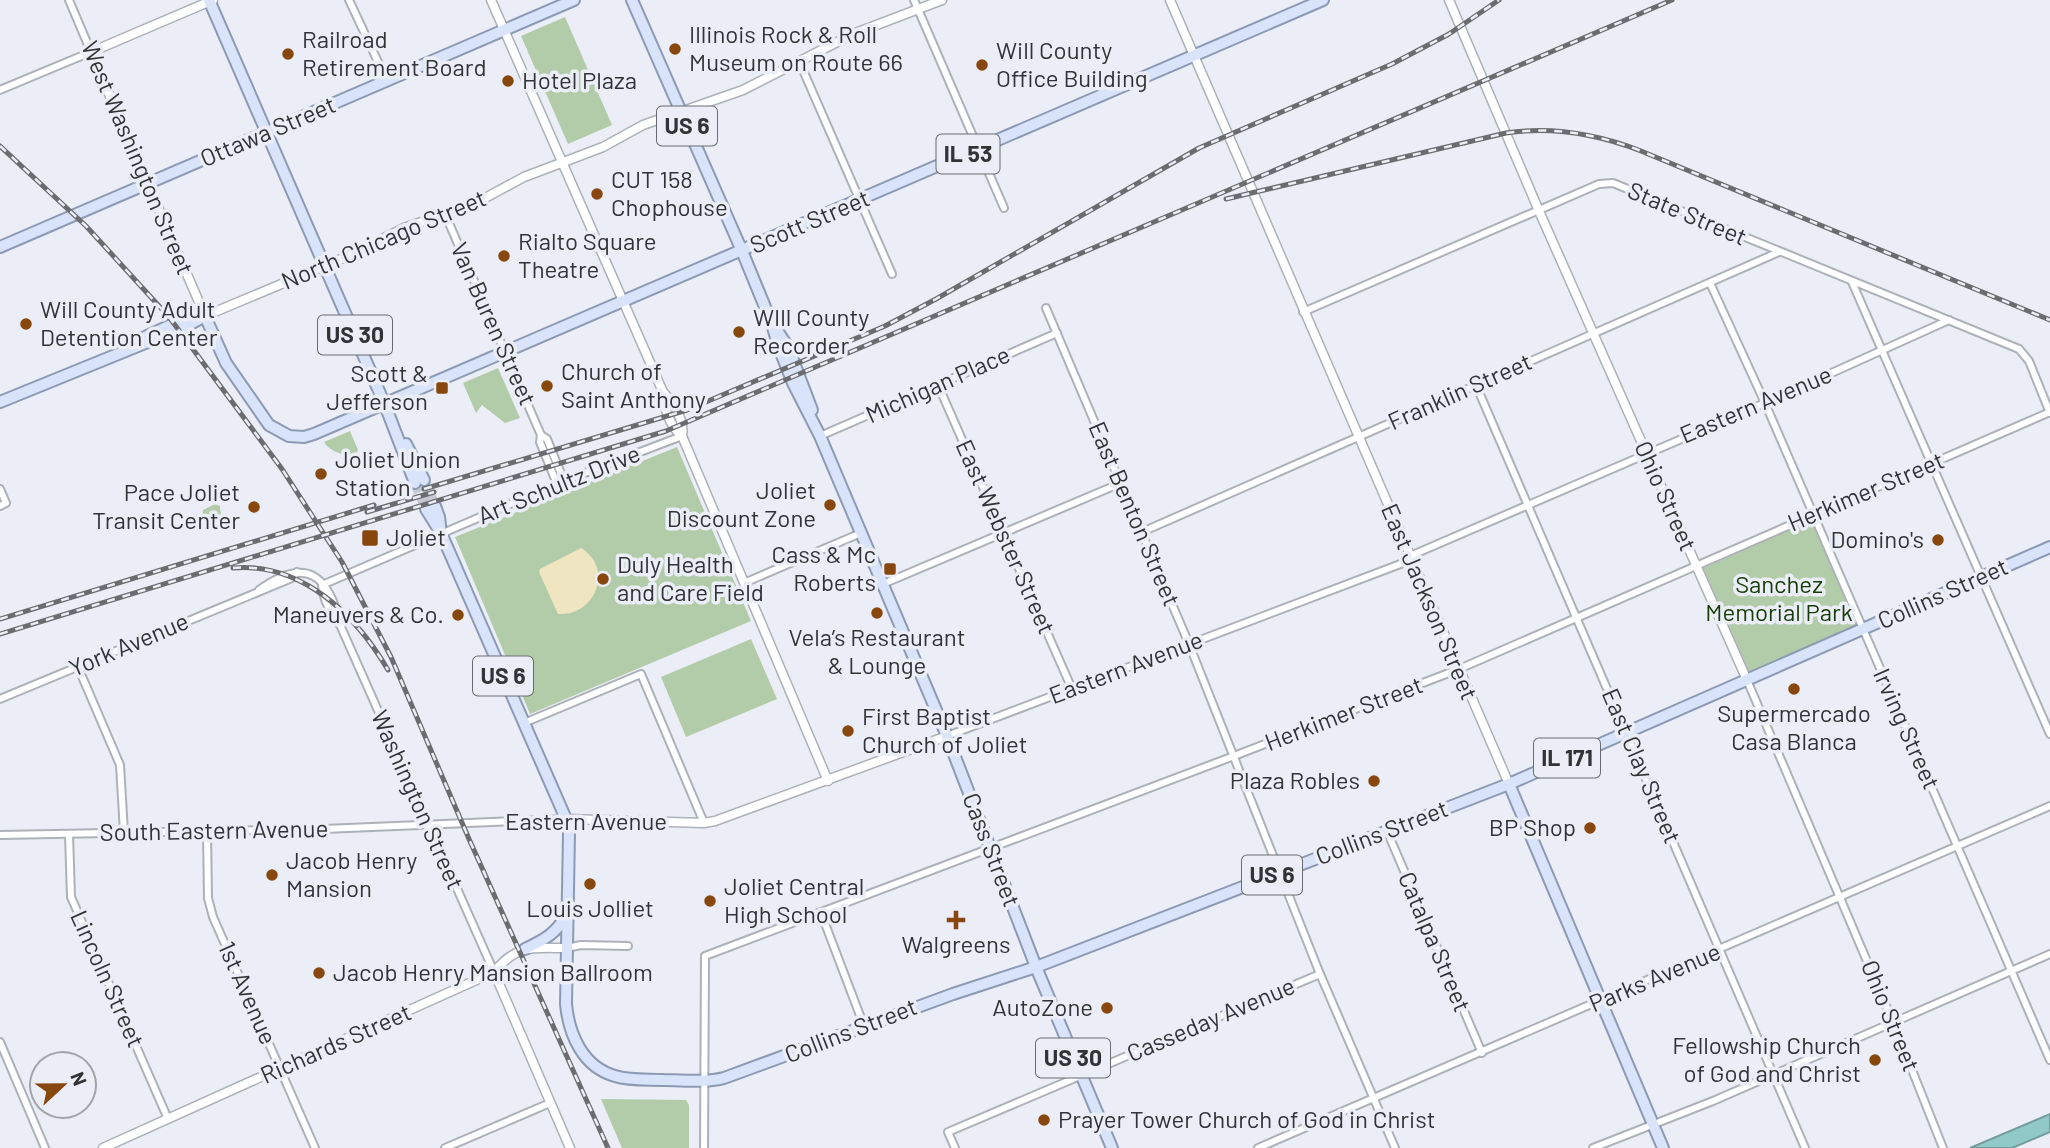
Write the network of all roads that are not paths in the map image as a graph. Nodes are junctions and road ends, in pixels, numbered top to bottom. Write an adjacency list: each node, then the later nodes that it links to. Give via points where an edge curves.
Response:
1 (69, 0): 15 (street, West Washington Street)
2 (210, 0): 15 (street); 21 (main road, US 30)
3 (349, 0): 18 (street)
4 (491, 0): 14 (street)
5 (574, 0): 14 (main road, Ottawa Street)
6 (632, 0): 20 (main road, Cass Street / US 6)
7 (914, 0): 13 (street)
8 (942, 0): 13 (street, North Chicago Street)
9 (1170, 0): 16 (street, East Jackson Street)
10 (1323, 0): 12 (main road, Scott Street)
11 (1448, 0): 27 (street, Ohio Street)
12 (1311, 2): 16 (main road, Scott Street)
13 (918, 10): 17 (street, North Chicago Street, via 853,34); 22 (street)
14 (505, 30): 18 (main road, Ottawa Street); 23 (street)
15 (91, 52): 19 (street); 24 (street, West Washington Street)
16 (1194, 56): 22 (main road, Scott Street / IL 53); 38 (street, East Jackson Street)
17 (799, 61): 20 (street, North Chicago Street, via 743,90); 25 (street)
18 (387, 81): 21 (main road, Ottawa Street)
19 (0, 90)
20 (681, 112): 23 (street, North Chicago Street); 30 (main road, Cass Street / US 6)
21 (267, 132): 24 (main road, Ottawa Street); 32 (main road, US 30)
22 (979, 149): 25 (main road, Scott Street / IL 53); 26 (street)
23 (562, 164): 28 (street, North Chicago Street); 36 (street)
24 (149, 184): 29 (main road, Ottawa Street); 39 (street, West Washington Street)
25 (860, 201): 30 (main road, Scott Street / IL 53); 33 (street)
26 (1004, 208)
27 (1539, 211): 31 (street, State Street, via 1599,184 1613,183); 38 (street, State Street); 42 (street, Ohio Street)
28 (444, 214): 32 (street, North Chicago Street); 44 (street, Van Buren Street)
29 (0, 247)
30 (742, 251): 36 (main road, Scott Street / IL 53); 52 (main road, Cass Street / US 6, via 788,371)
31 (1779, 252): 34 (street, State Street); 35 (street, Franklin Street)
32 (325, 266): 39 (street, North Chicago Street); 49 (main road, US 30)
33 (892, 274)
34 (1852, 282): 40 (street, State Street); 43 (street)
35 (1710, 283): 42 (street, Franklin Street); 48 (street, Irving Street)
36 (623, 303): 44 (main road, Scott Street / IL 53); 51 (street, via 663,391 673,402)
37 (1046, 308): 41 (street, East Benton Street)
38 (1303, 312): 53 (street, East Jackson Street)
39 (205, 316): 47 (main road, via 184,319); 49 (main road, Scott Street, via 226,363 269,425 284,435 314,434)
40 (1949, 320): 43 (street, Eastern Avenue); 50 (street, State Street, via 2019,349 2029,361)
41 (1057, 333): 45 (street, Michigan Place); 58 (street, East Benton Street)
42 (1594, 333): 46 (street, Franklin Street); 54 (street, Ohio Street)
43 (1883, 351): 48 (street, Eastern Avenue); 55 (street)
44 (505, 353): 49 (main road, Scott Street / IL 53); 57 (street, Van Buren Street)
45 (938, 385): 52 (street, Michigan Place); 67 (street, East Webster Street)
46 (1476, 385): 53 (street, Franklin Street); 61 (street, East Clay Street)
47 (0, 402)
48 (1765, 403): 54 (street, Eastern Avenue); 63 (street, Irving Street)
49 (384, 405): 56 (main road)
50 (2050, 412): 55 (street, Herkimer Street)
51 (682, 436): 57 (street, Art Schultz Drive); 72 (street)
52 (820, 436): 66 (main road, Cass Street / US 6)
53 (1357, 436): 64 (street, Franklin Street); 69 (street, East Jackson Street)
54 (1645, 453): 61 (street, Eastern Avenue); 70 (street, Ohio Street)
55 (1932, 463): 63 (street, Herkimer Street); 71 (street)
56 (419, 482)
57 (561, 482): 65 (street, Art Schultz Drive)
58 (1121, 483): 64 (street, East Benton Street); 67 (street)
59 (0, 489): 60 (street)
60 (3, 504)
61 (1528, 505): 69 (street, Eastern Avenue); 75 (street, East Clay Street)
62 (431, 508): 65 (main road, US 6, via 439,517)
63 (1813, 514): 70 (street, Herkimer Street); 76 (street, Irving Street)
64 (1142, 532): 77 (street, East Benton Street)
65 (441, 533): 73 (street, Art Schultz Drive); 83 (main road, US 6)
66 (861, 533): 72 (street); 74 (main road, Cass Street / US 6)
67 (1003, 533): 74 (street); 81 (street, East Webster Street)
68 (2050, 547): 71 (main road, Collins Street / IL 171)
69 (1410, 558): 77 (street, Eastern Avenue); 79 (street, East Jackson Street)
70 (1695, 565): 75 (street, Herkimer Street); 80 (street, Ohio Street)
71 (1982, 577): 76 (main road, Collins Street / IL 171); 85 (street)
72 (744, 583): 88 (street)
73 (322, 584): 78 (street, York Avenue, via 311,574 290,572 259,590); 93 (street, Washington Street)
74 (883, 584): 86 (main road, Cass Street / US 6)
75 (1576, 617): 79 (street, Herkimer Street); 84 (street, East Clay Street)
76 (1863, 629): 80 (main road, Collins Street / IL 171); 99 (street, Irving Street)
77 (1189, 644): 81 (street, Eastern Avenue); 87 (street, East Benton Street)
78 (78, 667): 82 (street, York Avenue); 95 (street, via 120,765)
79 (1458, 669): 87 (street, Herkimer Street); 89 (street, East Jackson Street)
80 (1746, 680): 84 (main road, Collins Street / IL 171); 102 (street, Ohio Street)
81 (1072, 689): 86 (street, Eastern Avenue)
82 (0, 699)
83 (524, 723): 91 (main road, US 6); 92 (street, via 641,674)
84 (1626, 733): 89 (main road, Collins Street / IL 171); 108 (street, East Clay Street)
85 (2050, 734)
86 (947, 736): 88 (street, Eastern Avenue); 100 (main road, Cass Street / US 6)
87 (1234, 757): 100 (street, Herkimer Street); 101 (street, East Benton Street)
88 (828, 782): 92 (street, Eastern Avenue)
89 (1508, 784): 94 (main road, Collins Street / US 6); 114 (main road, East Jackson Street)
90 (2050, 806): 99 (street, Parks Avenue)
91 (566, 819): 92 (street, Eastern Avenue); 93 (street, Eastern Avenue); 103 (main road, US 6)
92 (704, 823)
93 (428, 826): 96 (street, South Eastern Avenue); 112 (street, Washington Street)
94 (1387, 831): 101 (main road, Collins Street / US 6); 118 (street, Catalpa Street)
95 (124, 832): 96 (street, South Eastern Avenue); 97 (street, South Eastern Avenue)
96 (207, 832): 120 (street, 1st Avenue, via 208,898 213,917)
97 (69, 834): 98 (street, South Eastern Avenue); 126 (street, Lincoln Street, via 71,897)
98 (0, 835)
99 (1957, 846): 102 (street, Parks Avenue); 111 (street, Irving Street)
100 (990, 847): 104 (street, Herkimer Street); 110 (main road, Cass Street / US 6)
101 (1280, 872): 110 (main road, Collins Street / US 6); 113 (street, East Benton Street)
102 (1840, 897): 108 (street, Parks Avenue); 115 (street, Ohio Street)
103 (567, 913): 106 (main road, via 556,931); 107 (main road, US 6)
104 (821, 913): 116 (street); 123 (street, Herkimer Street, via 705,956)
105 (628, 946): 107 (street)
106 (525, 948): 107 (street); 112 (street, Richards Street, via 508,956)
107 (566, 948): 123 (main road, Collins Street / US 6, via 568,1017 574,1038 593,1065 617,1077)
108 (1719, 950): 114 (street, Parks Avenue); 121 (street, East Clay Street)
109 (2050, 954): 111 (street)
110 (1036, 967): 116 (main road, Collins Street / US 6); 122 (main road, Cass Street / US 30)
111 (2012, 970): 115 (street); 119 (street, Irving Street)
112 (494, 972): 120 (street, Richards Street); 125 (street)
113 (1320, 974): 122 (street, Casseday Avenue); 124 (street, East Benton Street)
114 (1601, 1002): 118 (street, Parks Avenue); 127 (main road, East Jackson Street)
115 (1893, 1022): 121 (street); 142 (street, Ohio Street)
116 (864, 1026): 123 (main road, Collins Street / US 6)
117 (0, 1042): 129 (street)
118 (1482, 1052): 124 (street, Parks Avenue)
119 (2050, 1060)
120 (281, 1068): 126 (street, Richards Street); 131 (street, 1st Avenue)
121 (1773, 1074): 127 (street); 141 (street, East Clay Street)
122 (1081, 1076): 135 (street, Casseday Avenue, via 948,1132); 136 (main road, Cass Street / US 30)
123 (705, 1081): 134 (street)
124 (1374, 1099): 128 (street, Parks Avenue); 138 (street, East Benton Street)
125 (550, 1103): 132 (street); 133 (street)
126 (168, 1119): 130 (street, Richards Street)
127 (1653, 1124): 139 (street); 140 (main road, East Jackson Street)
128 (1271, 1146): 137 (street, Parks Avenue)
129 (45, 1148)
130 (103, 1148)
131 (315, 1148)
132 (445, 1148)
133 (570, 1148)
134 (704, 1148)
135 (956, 1148)
136 (1112, 1148)
137 (1258, 1148)
138 (1395, 1148)
139 (1593, 1148)
140 (1663, 1148)
141 (1805, 1148)
142 (1943, 1148)

